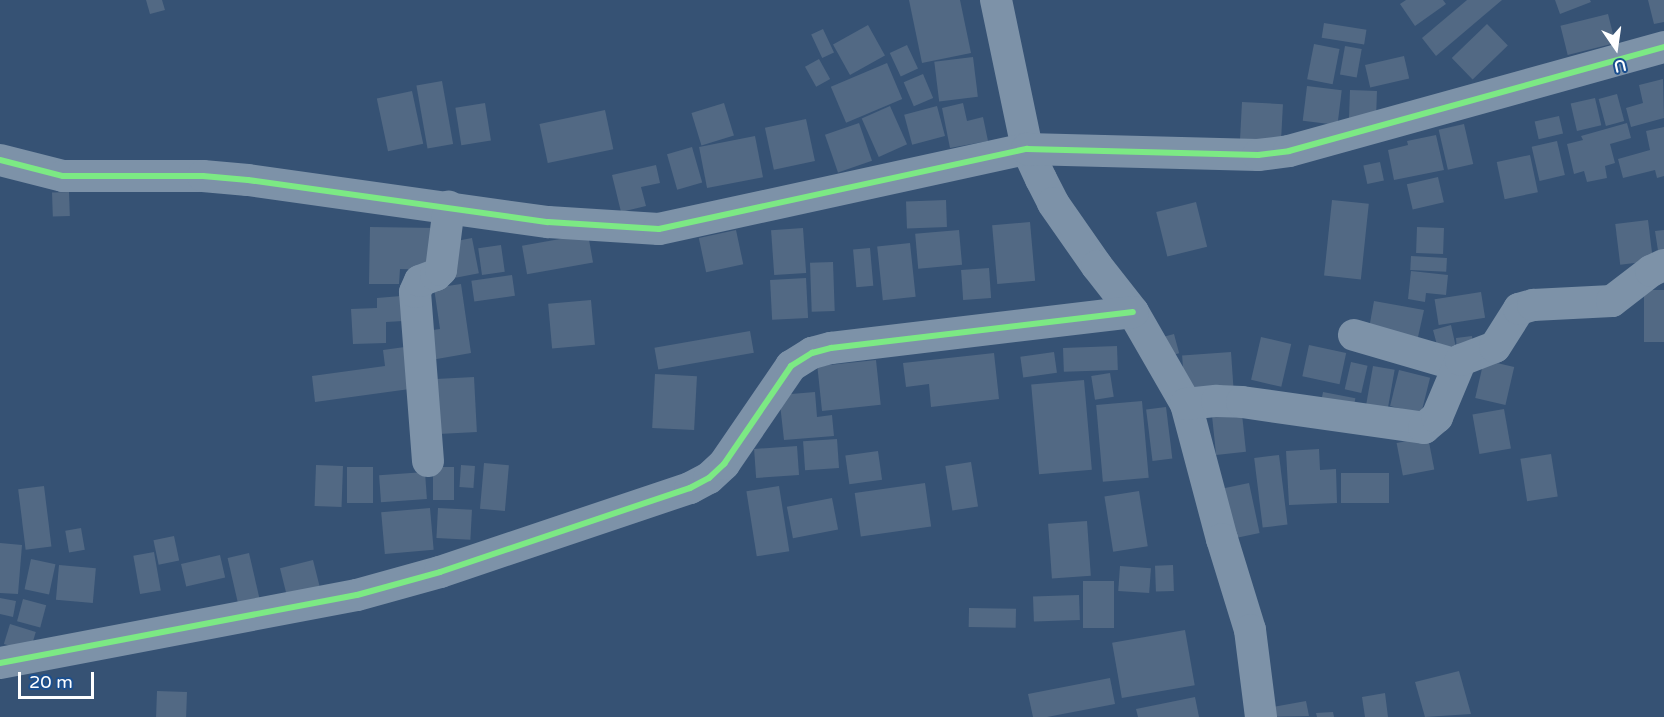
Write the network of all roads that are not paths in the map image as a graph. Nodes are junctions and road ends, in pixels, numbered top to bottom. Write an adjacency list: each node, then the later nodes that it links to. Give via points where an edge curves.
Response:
1 (996, 0): 3 (street)
2 (1664, 47): 3 (street, via 1289,151 1258,154)
3 (1027, 149): 5 (street, via 659,229 548,222); 7 (street, via 1053,203)
4 (0, 160): 5 (street, via 63,176 203,176)
5 (449, 207): 11 (street, via 441,270 420,280 415,292)
6 (1664, 265): 9 (street, via 1612,301 1524,307 1514,314 1496,347)
7 (1132, 312): 10 (street); 12 (street, via 812,353 791,366 724,464 690,488 440,572 357,595)
8 (1354, 335): 9 (street)
9 (1457, 365): 10 (street, via 1437,417 1421,429 1242,402)
10 (1186, 404): 13 (street, via 1250,630)
11 (428, 461)
12 (0, 663)
13 (1261, 717)

